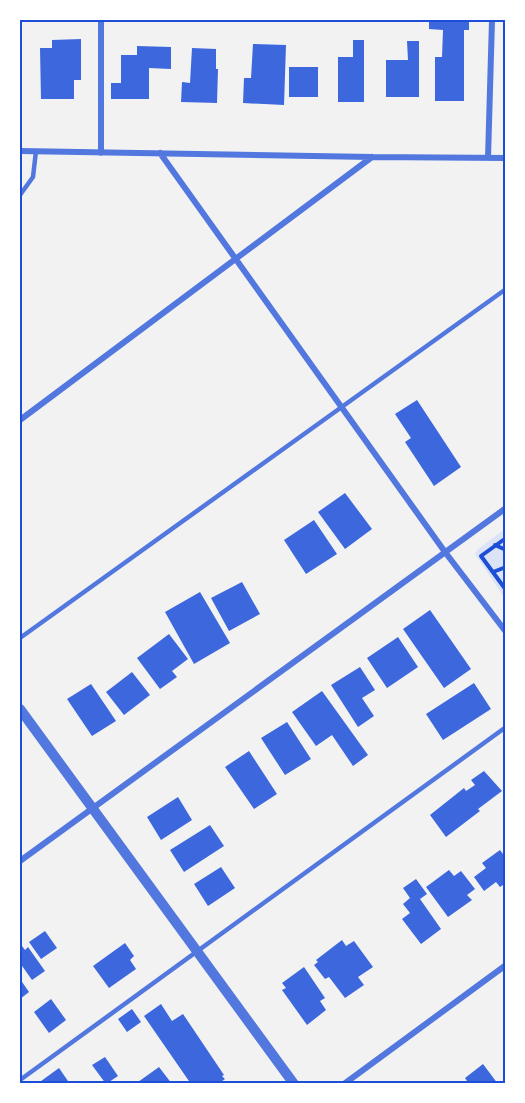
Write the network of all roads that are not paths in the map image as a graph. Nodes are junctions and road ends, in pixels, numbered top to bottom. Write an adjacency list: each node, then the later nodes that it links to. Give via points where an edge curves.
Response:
1 (101, 20): 5 (street)
2 (492, 20): 8 (street)
3 (20, 151): 4 (street)
4 (36, 151): 5 (street); 10 (lane, via 33,177)
5 (101, 153): 6 (street)
6 (160, 153): 7 (street); 11 (street)
7 (372, 157): 8 (street); 11 (street)
8 (488, 158): 9 (street)
9 (506, 158)
10 (20, 195)
11 (236, 260): 13 (street); 14 (street)
12 (506, 289): 13 (lane)
13 (341, 407): 16 (street); 18 (lane)
14 (20, 420)
15 (506, 508): 16 (street)
16 (445, 552): 17 (street); 21 (street)
17 (506, 632)
18 (20, 638)
19 (20, 709): 21 (street)
20 (506, 727): 23 (lane)
21 (92, 808): 22 (street); 23 (street)
22 (20, 861)
23 (198, 951): 25 (lane); 26 (street)
24 (506, 965): 27 (street)
25 (20, 1080)
26 (294, 1083)
27 (344, 1083)

